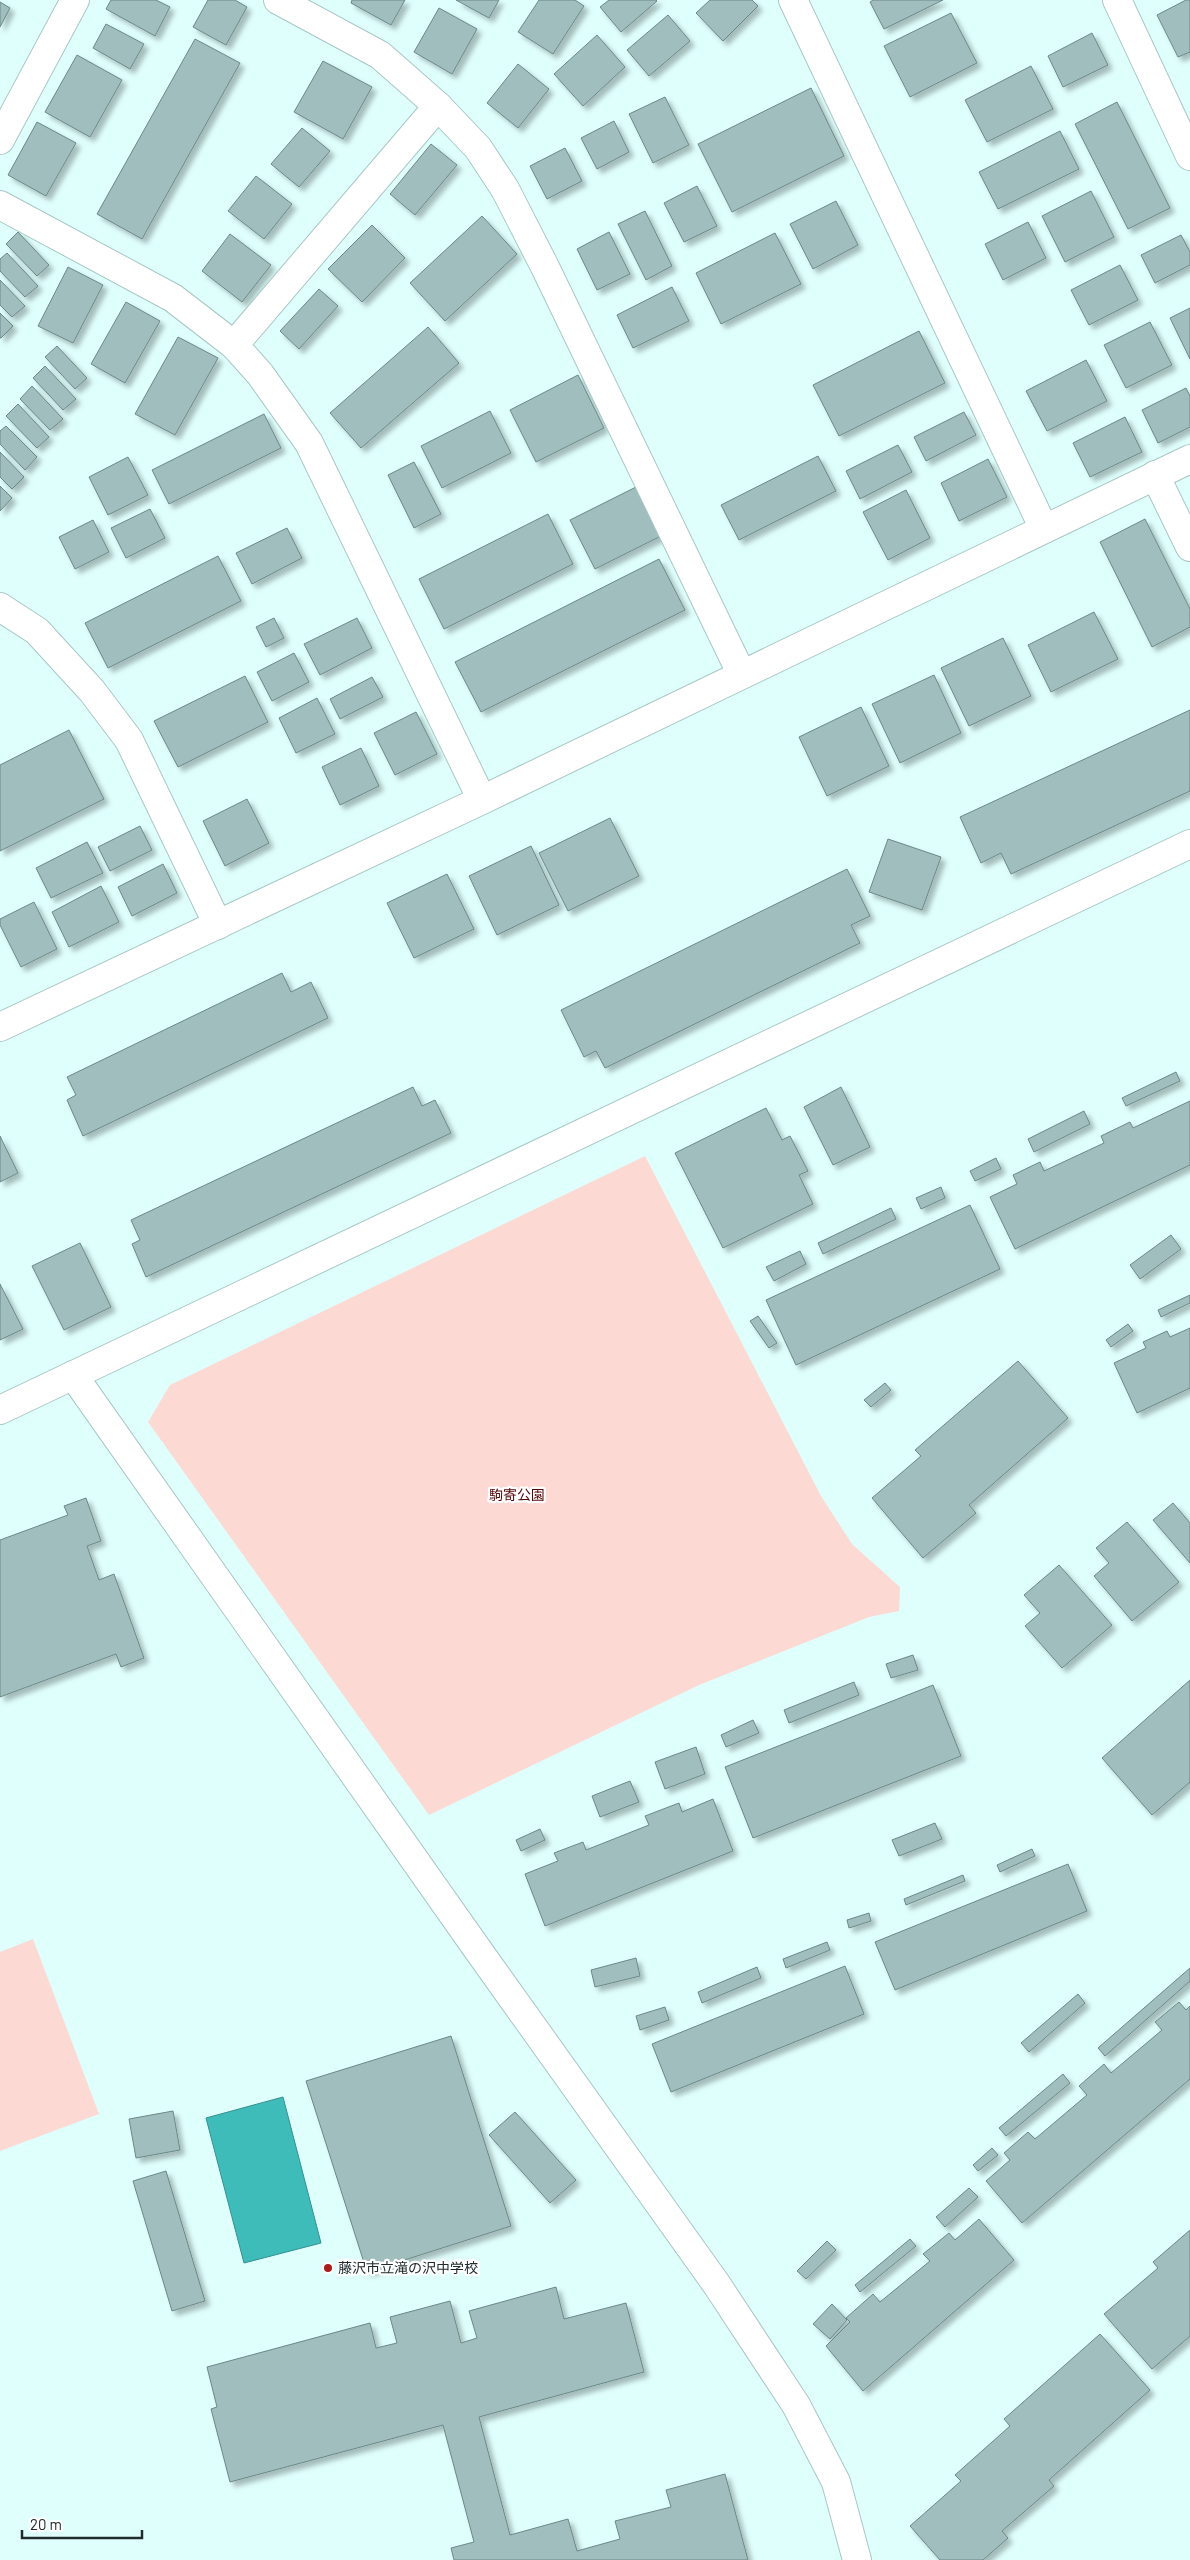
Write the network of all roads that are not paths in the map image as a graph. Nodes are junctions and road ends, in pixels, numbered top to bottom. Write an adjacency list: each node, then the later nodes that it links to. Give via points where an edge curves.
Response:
1 (75, 0): 6 (street)
2 (278, 0): 5 (street, via 380,55)
3 (793, 0): 12 (street)
4 (1117, 0): 7 (street)
5 (438, 106): 9 (street); 15 (street, via 478,148 505,189)
6 (0, 140)
7 (1190, 156)
8 (0, 205): 9 (street, via 173,298)
9 (234, 345): 16 (street, via 260,374 310,443)
10 (1190, 458): 11 (street)
11 (1155, 475): 12 (street); 13 (street)
12 (1044, 529): 15 (street)
13 (1190, 547)
14 (0, 607): 18 (street, via 37,631 92,691 130,740)
15 (741, 673): 16 (street)
16 (482, 800): 18 (street)
17 (1190, 844): 20 (street)
18 (218, 924): 19 (street)
19 (0, 1027)
20 (73, 1375): 21 (street); 22 (street, via 723,2293 796,2406 836,2482)
21 (0, 1410)
22 (857, 2560)

